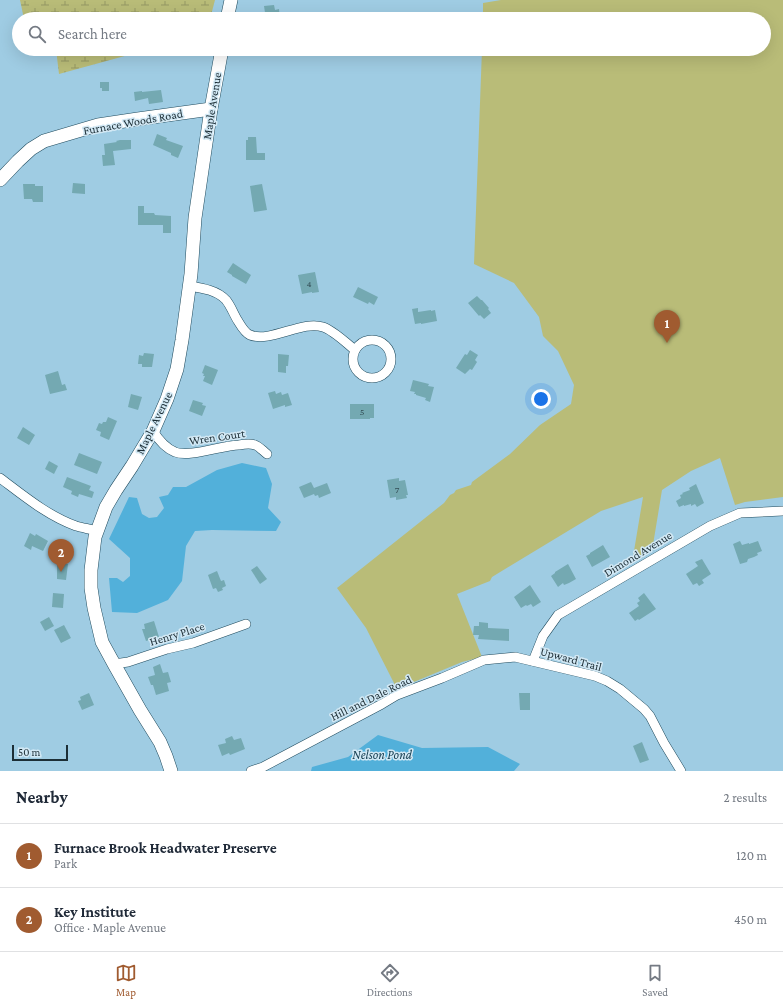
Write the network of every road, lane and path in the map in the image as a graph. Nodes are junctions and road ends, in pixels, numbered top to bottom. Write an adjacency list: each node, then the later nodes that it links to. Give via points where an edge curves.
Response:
1 (230, 0): 2 (street)
2 (228, 12)
3 (221, 56): 4 (street, Maple Avenue)
4 (211, 109): 5 (street, Furnace Woods Road, via 98,126 44,141 31,149); 6 (street, Maple Avenue, via 195,218)
5 (0, 180)
6 (190, 286): 7 (street, via 212,291 226,300 249,334 264,336 316,325 324,327); 8 (street, Maple Avenue, via 176,369 168,399)
7 (356, 350): 7 (street, via 353,362 355,368 364,376 377,378 390,366 390,352 380,341 369,340 359,345)
8 (153, 431): 9 (street, Wren Court, via 158,439 174,452 187,453 253,444); 12 (street, Maple Avenue, via 106,507)
9 (267, 454)
10 (0, 478): 12 (street, via 59,518 76,526)
11 (783, 511): 14 (street, Dimond Avenue, via 740,513 710,526 558,615 543,636)
12 (97, 531): 15 (street, Maple Avenue, via 94,537 91,588 102,642)
13 (246, 624): 15 (street, Henry Place, via 193,643)
14 (531, 660): 17 (street, Hill and Dale Road, via 515,657 484,660 397,696 264,767); 18 (street, Upward Trail, via 595,676 620,689 650,716)
15 (114, 664): 16 (street, Maple Avenue, via 160,742)
16 (171, 771)
17 (251, 771)
18 (681, 771)

